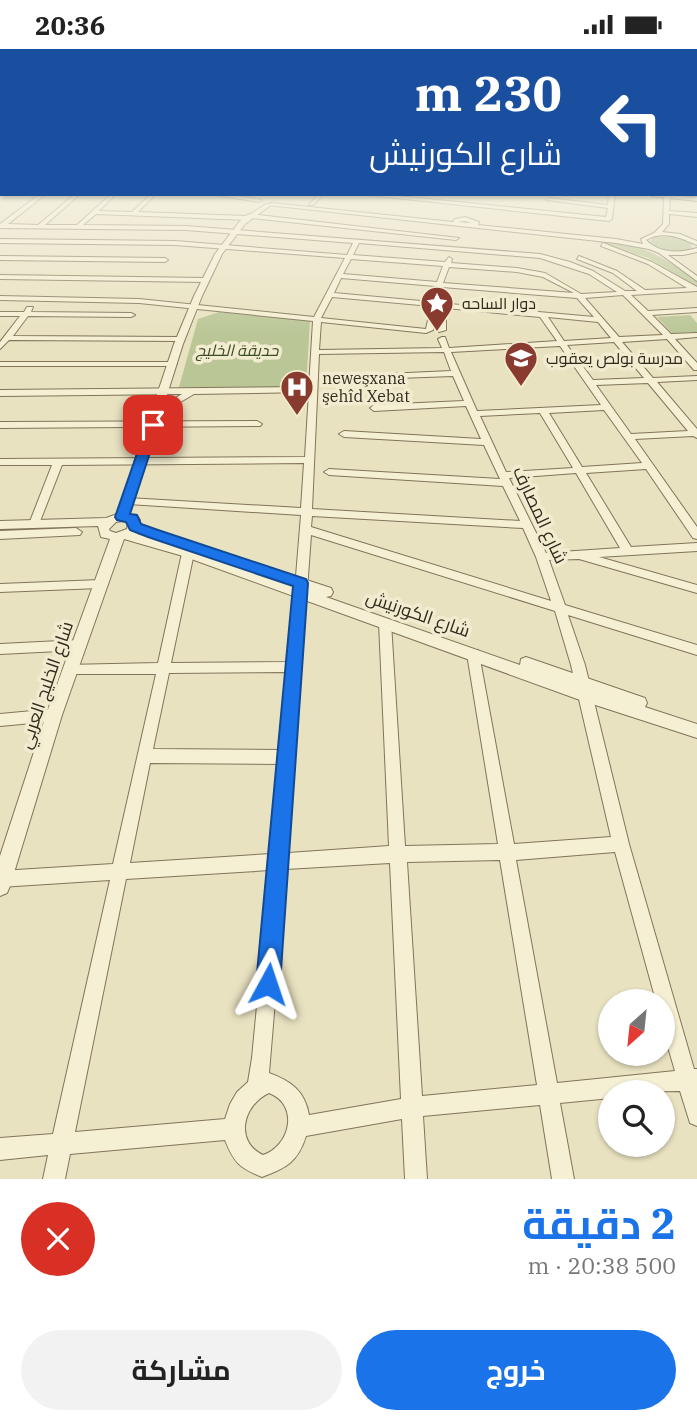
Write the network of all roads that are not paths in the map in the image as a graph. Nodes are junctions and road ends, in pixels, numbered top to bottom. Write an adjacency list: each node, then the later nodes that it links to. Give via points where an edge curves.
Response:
1 (509, 229): 27 (street)
2 (39, 230): 22 (street)
3 (139, 230): 24 (street)
4 (195, 230): 12 (street)
5 (289, 230): 15 (street)
6 (378, 230): 13 (street)
7 (462, 230): 18 (street)
8 (463, 230): 29 (street)
9 (547, 230): 16 (street)
10 (574, 230): 17 (street)
11 (662, 230): 14 (street)
12 (235, 231): 15 (street); 28 (street)
13 (402, 232): 18 (street); 26 (street)
14 (656, 234): 17 (street); 20 (street)
15 (285, 235): 19 (street)
16 (558, 235): 30 (street); 46 (street, via 634,255)
17 (647, 236): 30 (street, via 643,241)
18 (456, 238): 29 (street)
19 (358, 240): 26 (street); 32 (street)
20 (692, 240)
21 (0, 241): 22 (street)
22 (29, 241): 23 (street)
23 (90, 242): 24 (street); 35 (street)
24 (131, 242): 25 (street)
25 (175, 243): 28 (street); 36 (street)
26 (398, 244): 29 (street)
27 (505, 244): 29 (street); 47 (street, via 585,260 615,272); 48 (street, via 575,265)
28 (223, 247): 32 (street); 44 (street)
29 (454, 248): 38 (street)
30 (652, 248): 31 (street); 43 (street)
31 (695, 251): 37 (street)
32 (350, 256): 38 (street); 40 (street)
33 (0, 258): 34 (street)
34 (16, 259): 35 (street); 39 (street)
35 (78, 259): 36 (street)
36 (165, 260): 42 (street)
37 (695, 260)
38 (451, 265): 45 (street); 50 (street, via 545,275 567,284)
39 (0, 276): 41 (street)
40 (340, 276): 45 (street); 49 (street)
41 (93, 278): 42 (street); 53 (street)
42 (155, 279): 44 (street)
43 (697, 279)
44 (205, 280): 56 (street)
45 (443, 285): 50 (street); 55 (street)
46 (695, 289): 47 (street)
47 (643, 292): 48 (street)
48 (626, 293): 50 (street); 59 (street)
49 (330, 295): 55 (street); 62 (street)
50 (579, 296): 63 (street)
51 (0, 298): 52 (street)
52 (38, 299): 53 (street); 60 (street)
53 (80, 299): 54 (street)
54 (139, 301): 56 (street); 64 (street)
55 (439, 306): 61 (street); 66 (street); 67 (street, شارع المصارف)
56 (194, 307): 62 (street); 71 (street)
57 (695, 312): 59 (street)
58 (0, 313): 60 (street)
59 (647, 313): 69 (street)
60 (26, 314): 64 (street); 70 (street)
61 (543, 316): 63 (street); 73 (street)
62 (317, 319): 65 (street); 75 (street)
63 (599, 320): 72 (street)
64 (126, 327): 70 (street); 71 (street)
65 (395, 329): 66 (street)
66 (429, 334): 67 (street); 76 (street, شارع المصارف)
67 (442, 335): 76 (street, شارع المصارف)
68 (697, 335): 69 (street)
69 (669, 337): 72 (street); 79 (street)
70 (7, 338): 74 (street)
71 (181, 339): 78 (street)
72 (617, 340): 73 (street); 83 (street)
73 (561, 343): 76 (street); 84 (street)
74 (0, 347)
75 (314, 352): 76 (street); 85 (street)
76 (445, 352): 80 (street, شارع المصارف)
77 (0, 363): 78 (street)
78 (173, 364): 86 (street)
79 (697, 368)
80 (456, 373): 81 (street); 89 (street, شارع المصارف)
81 (342, 378)
82 (697, 378): 83 (street)
83 (650, 380): 84 (street); 98 (street)
84 (590, 383): 90 (street)
85 (313, 389): 87 (street); 103 (street)
86 (163, 391): 87 (street); 88 (street); 93 (street)
87 (192, 391): 93 (street)
88 (0, 393)
89 (468, 403): 91 (street); 94 (street, شارع المصارف)
90 (606, 407): 92 (street); 100 (street)
91 (374, 408)
92 (543, 410): 94 (street); 107 (street)
93 (157, 412): 97 (street)
94 (474, 414): 101 (street, شارع المصارف)
95 (257, 424): 97 (street)
96 (0, 425): 97 (street)
97 (153, 425): 102 (street)
98 (696, 433): 100 (street)
99 (344, 434): 101 (street)
100 (627, 437): 106 (street)
101 (487, 442): 109 (street, شارع المصارف)
102 (142, 460): 103 (street); 104 (street); 110 (street)
103 (309, 460): 111 (street)
104 (58, 461): 105 (street); 112 (street)
105 (0, 462)
106 (646, 466): 107 (street); 118 (street)
107 (579, 470): 109 (street); 120 (street)
108 (329, 472): 109 (street)
109 (504, 479): 114 (street, شارع المصارف)
110 (128, 501): 111 (street); 116 (street, via 122,517 132,519)
111 (305, 512): 114 (street); 115 (street)
112 (34, 524): 113 (street, شارع الكورنيش); 116 (street, شارع الكورنيش)
113 (0, 525)
114 (525, 525): 123 (street, شارع المصارف)
115 (304, 529): 126 (street); 128 (street)
116 (118, 530): 117 (street, شارع الكورنيش); 121 (street, شارع الكورنيش); 124 (street, شارع الخليج العربي); 126 (street, شارع الكورنيش)
117 (0, 535)
118 (697, 535)
119 (697, 547): 120 (street)
120 (627, 550): 122 (street)
121 (188, 553): 126 (street, شارع الكورنيش); 135 (street)
122 (577, 555): 123 (street); 127 (street)
123 (542, 557): 128 (street, شارع المصارف)
124 (100, 584): 125 (street); 130 (street, شارع الخليج العربي)
125 (0, 588)
126 (300, 588): 129 (street, شارع الكورنيش); 134 (street); 137 (street, شارع الكورنيش)
127 (697, 590)
128 (560, 608): 132 (street); 137 (street, شارع المصارف)
129 (386, 623): 133 (street, شارع الكورنيش); 145 (street)
130 (80, 645): 131 (street); 136 (street, شارع الخليج العربي)
131 (0, 649)
132 (697, 650)
133 (474, 654): 137 (street, شارع الكورنيش); 144 (street)
134 (295, 667): 135 (street); 142 (street)
135 (163, 668): 136 (street); 141 (street)
136 (71, 669): 138 (street, شارع الخليج العربي)
137 (584, 689): 140 (street, شارع الكورنيش); 143 (street, شارع المصارف)
138 (54, 715): 139 (street); 148 (street, شارع الخليج العربي)
139 (0, 720)
140 (697, 730)
141 (145, 756): 142 (street); 147 (street)
142 (288, 757): 146 (street)
143 (621, 844): 144 (street); 149 (street, شارع المصارف)
144 (509, 852): 145 (street); 151 (street)
145 (398, 854): 146 (street); 152 (street)
146 (279, 860): 147 (street); 150 (street)
147 (120, 872): 148 (street); 156 (street)
148 (1, 881)
149 (692, 1079): 151 (street); 153 (street, شارع المصارف)
150 (257, 1086): 154 (street, via 278,1084 287,1090 295,1100); 155 (street, via 241,1101)
151 (550, 1093): 152 (street); 161 (street)
152 (412, 1107): 154 (street); 160 (street)
153 (697, 1116)
154 (299, 1126): 158 (street, via 282,1159)
155 (234, 1129): 156 (street); 158 (street, via 238,1148)
156 (61, 1143): 157 (street); 159 (street)
157 (0, 1149)
158 (262, 1173)
159 (54, 1179)
160 (415, 1179)
161 (564, 1179)

